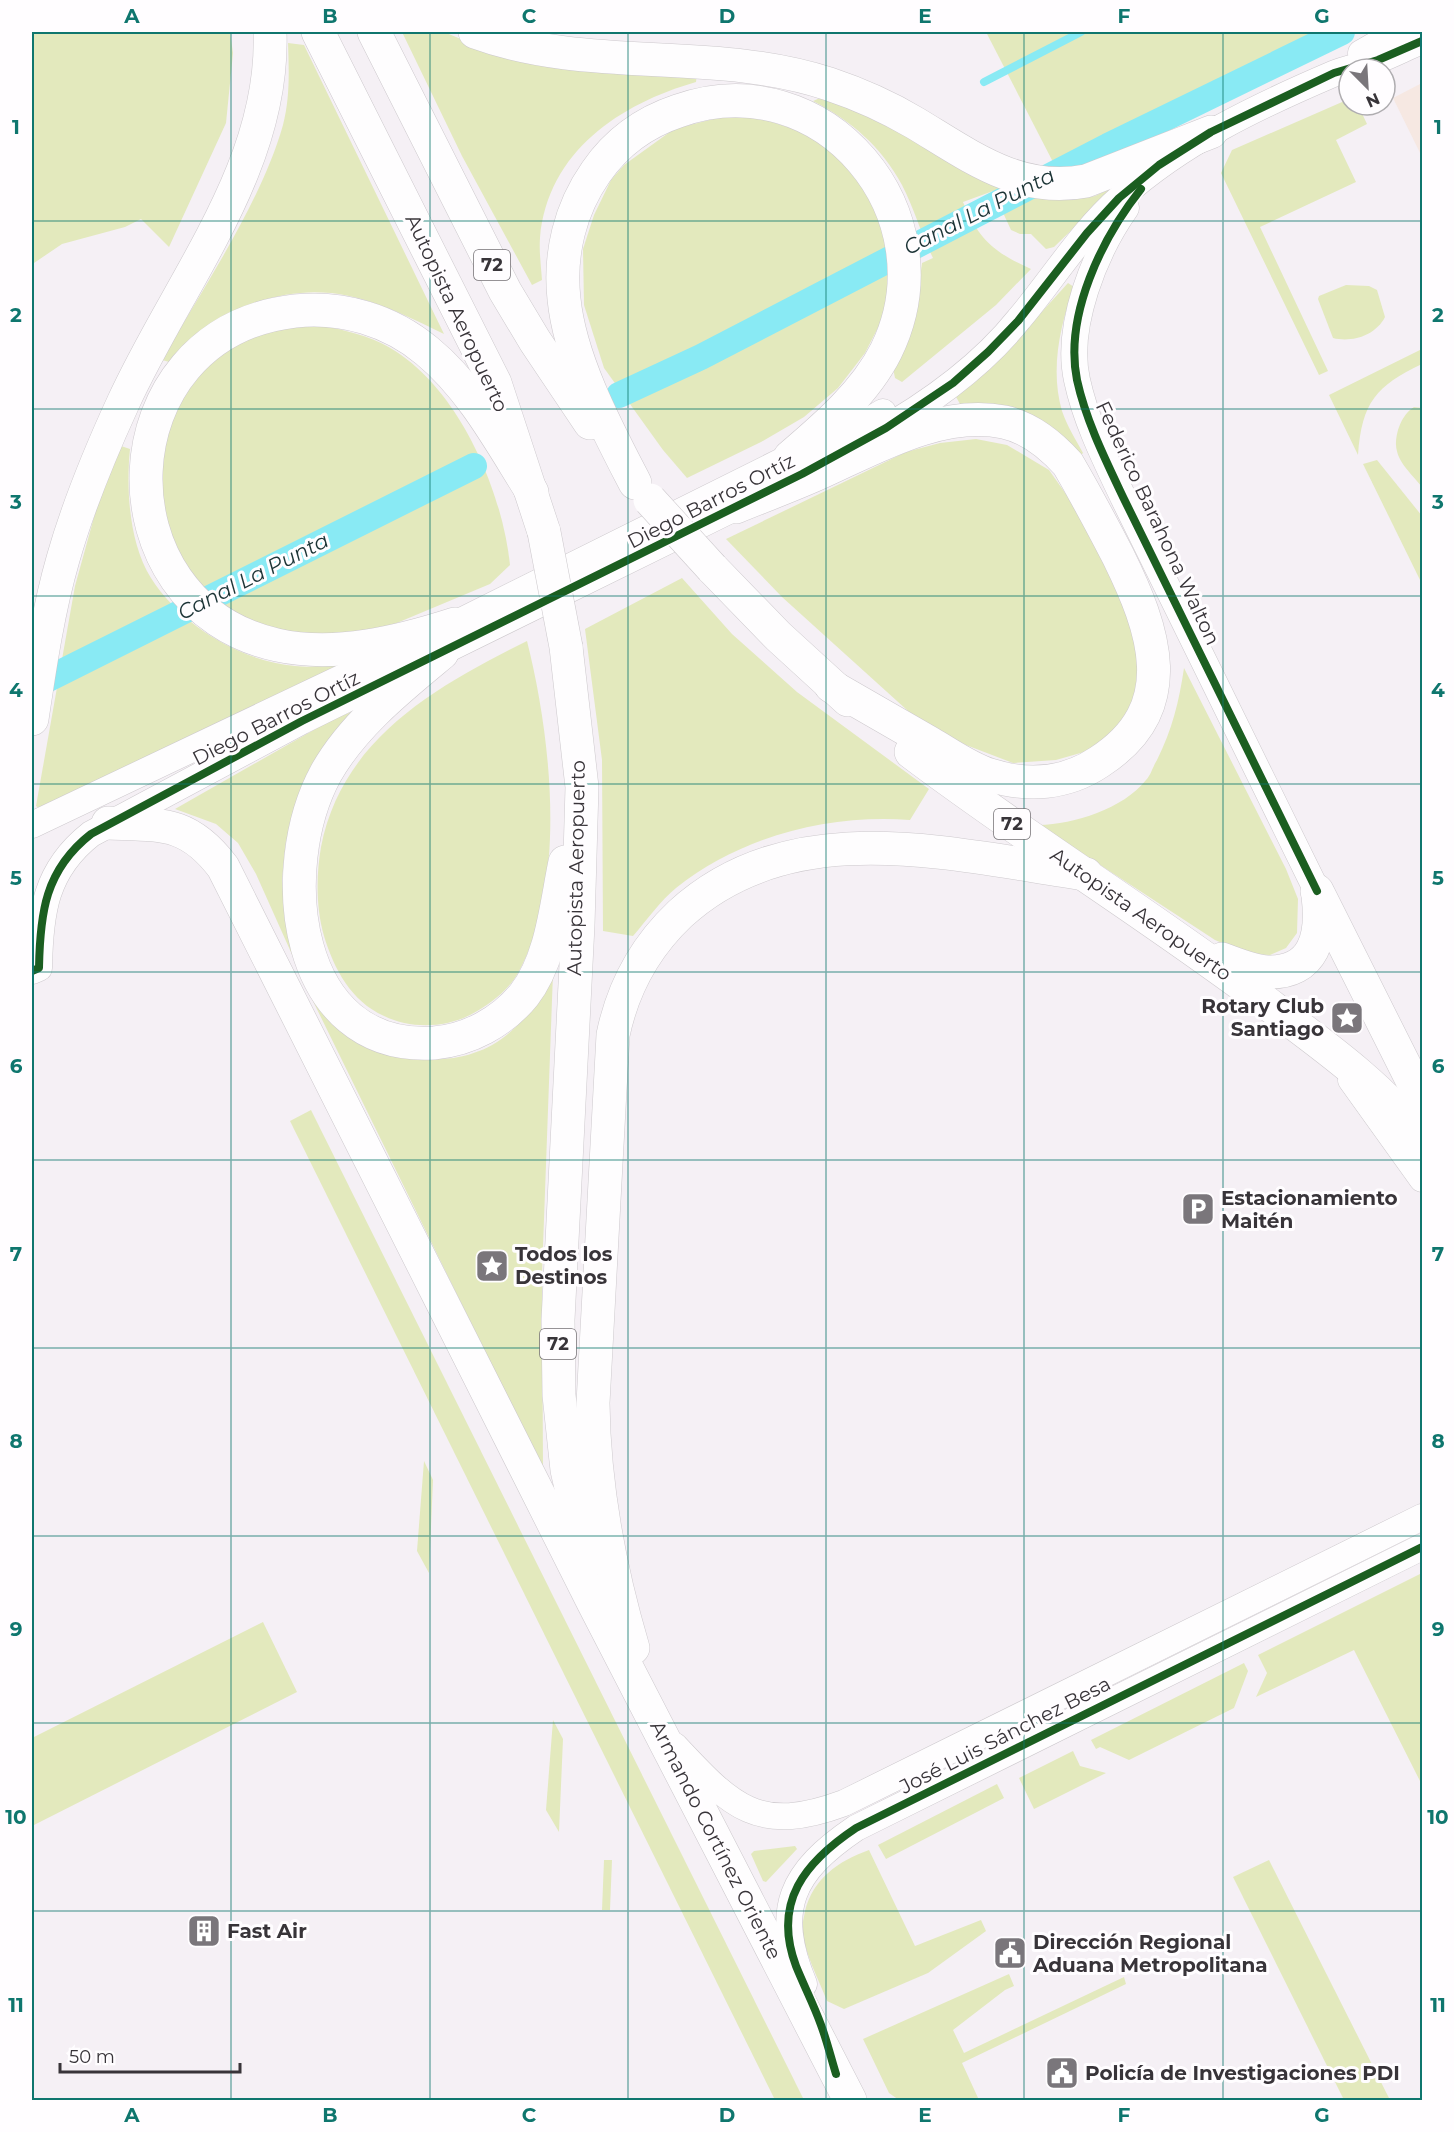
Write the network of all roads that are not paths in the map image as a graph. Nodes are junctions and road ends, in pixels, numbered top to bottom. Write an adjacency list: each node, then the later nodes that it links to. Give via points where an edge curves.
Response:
1 (270, 32): 17 (highway, via 259,121 229,202 124,399 62,560)
2 (318, 32): 12 (highway, Autopista Aeropuerto / 72, via 495,383)
3 (374, 32): 13 (highway, Autopista Aeropuerto / 72, via 505,291 564,385)
4 (475, 32): 8 (highway, via 568,53 721,64 817,80 881,105 986,164 1037,183 1061,184 1110,173)
5 (1398, 32): 7 (street, Diego Barros Ortíz)
6 (1422, 41): 7 (street, Diego Barros Ortíz)
7 (1334, 73): 8 (street, Diego Barros Ortíz)
8 (1211, 132): 9 (street, Diego Barros Ortíz)
9 (1159, 165): 10 (street, Diego Barros Ortíz, via 1119,198); 22 (street, Federico Barahona Walton, via 1108,234 1092,271 1077,322 1077,378 1099,446)
10 (1057, 270): 11 (street, Diego Barros Ortíz, via 990,332 907,397 863,424); 14 (street, Diego Barros Ortíz, via 1018,321 953,383 886,428)
11 (790, 457): 13 (highway, via 857,393 885,354 900,315 905,272 900,229 880,184 832,132 792,110 751,101 709,103 664,116 621,142 603,160 570,224 562,274 569,326 601,414); 15 (street, Diego Barros Ortíz)
12 (532, 492): 15 (highway, via 471,397 442,364 409,337 370,319 326,310 260,318 218,338 184,368 163,400 150,435 145,487 148,512 164,557 200,603 260,640 311,649); 18 (highway, Autopista Aeropuerto / 72, bridge, via 544,532 566,647)
13 (643, 492): 16 (highway, Autopista Aeropuerto / 72, bridge, via 712,568)
14 (736, 507): 15 (street, Diego Barros Ortíz); 16 (highway, via 898,437 971,421 1004,422 1035,435 1068,464 1140,599 1152,641 1153,680 1139,723 1108,756 1069,777 1048,782 1024,783 989,775)
15 (449, 638): 18 (highway, via 340,752 317,791 303,834 298,881 304,933 319,976 347,1015 386,1038 423,1043 471,1034 511,1009 542,961); 19 (street, Diego Barros Ortíz); 20 (street, Diego Barros Ortíz)
16 (831, 686): 21 (highway, Autopista Aeropuerto / 72, via 945,778)
17 (33, 710)
18 (582, 787): 31 (highway, Autopista Aeropuerto / 72, via 558,1320 560,1395 567,1470 584,1547)
19 (108, 823): 24 (street, Diego Barros Ortíz, via 75,846 57,869 42,919 39,968); 31 (highway, via 157,824 184,831 207,846 223,867)
20 (32, 825)
21 (1086, 874): 23 (highway, Autopista Aeropuerto / 72); 32 (highway, via 880,849 810,852 780,858 729,879 688,908 656,939 633,973 618,1013 612,1047 593,1446 610,1560)
22 (1317, 891): 23 (highway, via 1318,939 1296,966 1268,972); 26 (highway)
23 (1200, 952): 25 (highway, Autopista Aeropuerto / 72)
24 (32, 971)
25 (1334, 1054): 27 (highway, Autopista Aeropuerto / 72); 28 (street)
26 (1422, 1100)
27 (1422, 1140)
28 (1422, 1179)
29 (1422, 1517): 32 (street, José Luis Sánchez Besa, via 822,1812 776,1817 735,1804)
30 (1422, 1547): 33 (street, José Luis Sánchez Besa, via 866,1822 832,1844 802,1877 792,1902 788,1929 796,1965)
31 (631, 1675): 32 (highway, Armando Cortínez Oriente)
32 (659, 1729): 33 (highway, Armando Cortínez Oriente)
33 (843, 2087)

